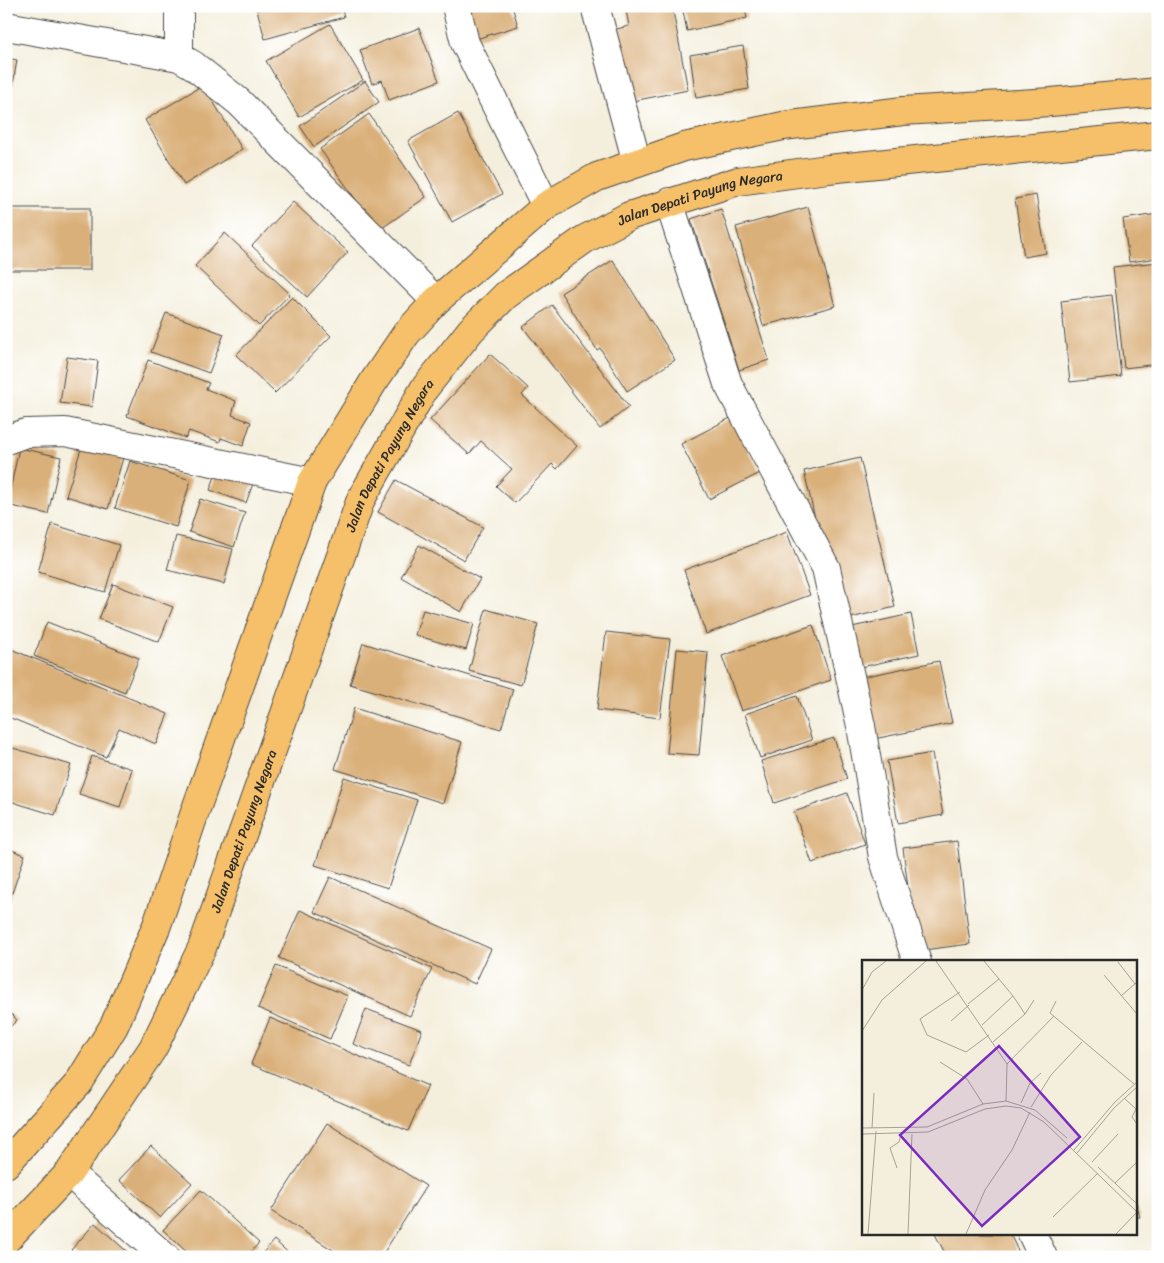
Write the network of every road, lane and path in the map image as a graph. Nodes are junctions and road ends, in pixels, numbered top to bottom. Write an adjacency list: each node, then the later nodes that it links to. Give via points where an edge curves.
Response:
1 (179, 6): 5 (street)
2 (456, 6): 10 (street, via 465,43)
3 (595, 6): 8 (street)
4 (6, 26): 5 (street)
5 (179, 57): 11 (street, via 239,102)
6 (1158, 92): 8 (highway, via 903,111 782,126 684,146)
7 (1158, 135): 9 (highway, Jalan Depati Payung Negara, via 747,179)
8 (637, 164): 10 (highway, via 597,177)
9 (669, 202): 14 (street, via 728,384 826,568 861,726 883,857); 16 (highway, Jalan Depati Payung Negara, via 629,216 585,239 534,273 471,330 424,389 361,499 202,948 153,1048)
10 (546, 206): 11 (highway)
11 (436, 301): 13 (highway, via 406,334)
12 (6, 440): 13 (street, via 26,433 65,432)
13 (312, 482): 15 (highway, via 157,925 114,1026 78,1084)
14 (916, 960)
15 (6, 1164)
16 (69, 1173): 18 (highway, Jalan Depati Payung Negara); 19 (street)
17 (1033, 1236): 20 (street)
18 (6, 1240)
19 (165, 1257)
20 (1043, 1257)

